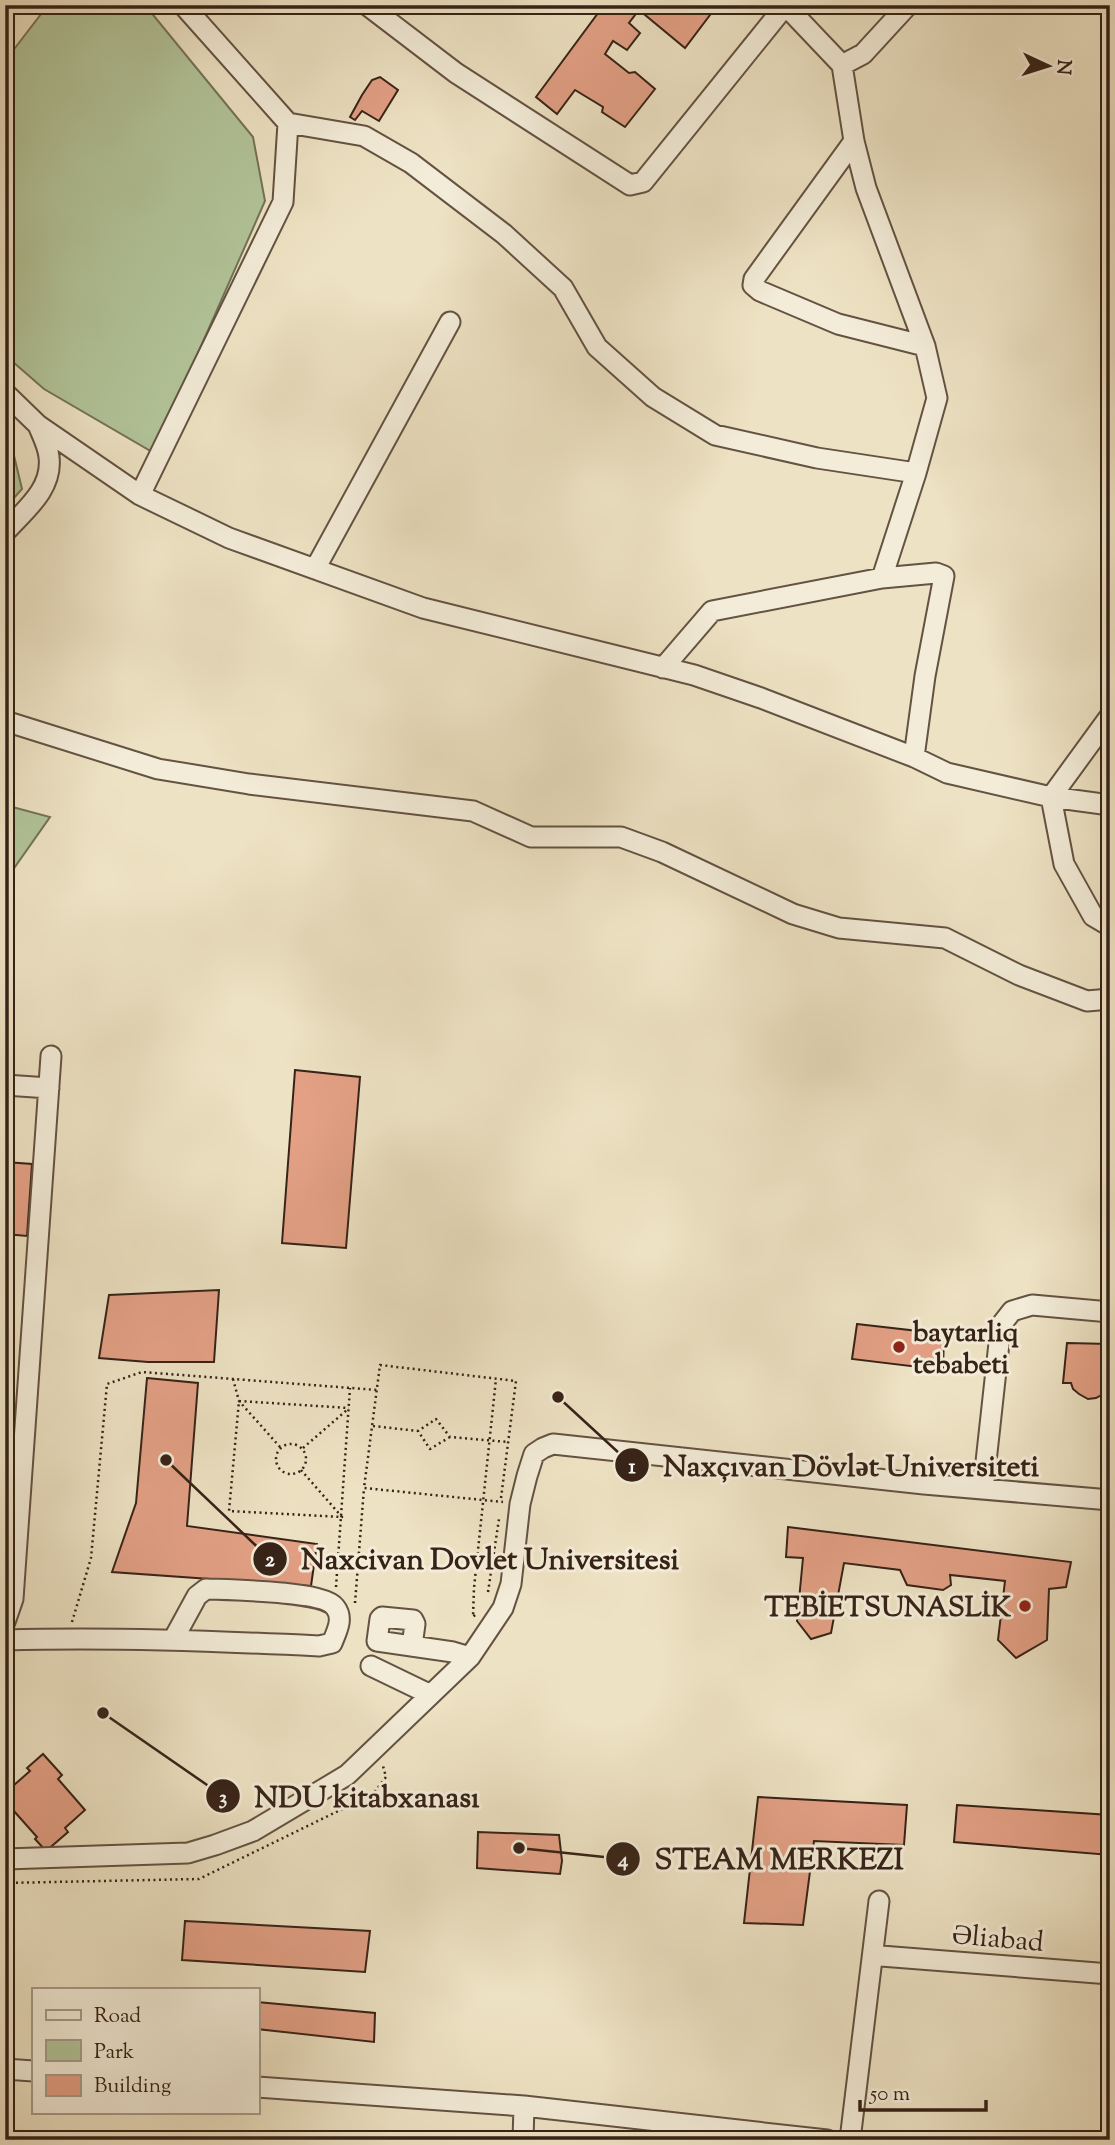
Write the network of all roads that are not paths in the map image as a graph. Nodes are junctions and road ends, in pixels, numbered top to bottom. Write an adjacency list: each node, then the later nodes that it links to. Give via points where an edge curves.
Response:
1 (183, 5): 6 (street)
2 (366, 5): 4 (street, via 456,73 629,185 643,182)
3 (908, 5): 5 (street, via 863,54)
4 (785, 6): 5 (street)
5 (842, 65): 7 (street)
6 (288, 123): 12 (street, via 364,136 462,200 563,288 597,347 653,397 715,435 817,458); 13 (street, via 283,202)
7 (854, 141): 9 (street, via 866,188); 9 (street, via 754,285 838,324)
8 (450, 321): 15 (street)
9 (925, 346): 12 (street, via 937,398)
10 (5, 393): 11 (street)
11 (38, 425): 13 (street); 14 (street, via 49,456 49,477)
12 (916, 473): 16 (street)
13 (140, 495): 15 (street, via 229,538)
14 (5, 532)
15 (315, 569): 17 (street, via 423,608)
16 (882, 578): 17 (street, via 712,611); 20 (street, via 944,576)
17 (663, 668): 20 (street, via 761,698)
18 (1110, 716): 21 (street)
19 (5, 721): 24 (street, via 159,769 473,811 531,837 621,837 793,914 839,928 945,938 1087,1002)
20 (914, 757): 21 (street, via 947,773)
21 (1051, 797): 22 (street); 23 (street, via 1064,864 1093,916)
22 (1110, 805)
23 (1110, 926)
24 (1110, 999)
25 (51, 1056): 27 (street)
26 (5, 1085): 27 (street)
27 (49, 1088): 31 (street, via 13,1599)
28 (1110, 1312): 29 (street, via 1032,1304 1012,1311 1001,1325)
29 (983, 1489): 30 (street); 34 (street, via 553,1444 534,1454 511,1503 511,1584 503,1608)
30 (1110, 1500)
31 (5, 1622)
32 (5, 1640): 33 (street)
33 (173, 1640): 33 (street, via 319,1646 332,1643 339,1616 325,1599 306,1595 206,1589)
34 (470, 1657): 35 (street); 35 (street, via 402,1644 378,1670)
35 (429, 1695): 36 (street, via 347,1775 253,1831 215,1846 188,1853)
36 (5, 1859)
37 (879, 1901): 46 (street)
38 (881, 1956): 39 (street, Əliabad)
39 (1110, 1974)
40 (5, 2069): 41 (street)
41 (32, 2071)
42 (259, 2087): 43 (street)
43 (524, 2106): 44 (street); 45 (street)
44 (523, 2140)
45 (827, 2140)
46 (850, 2140)

